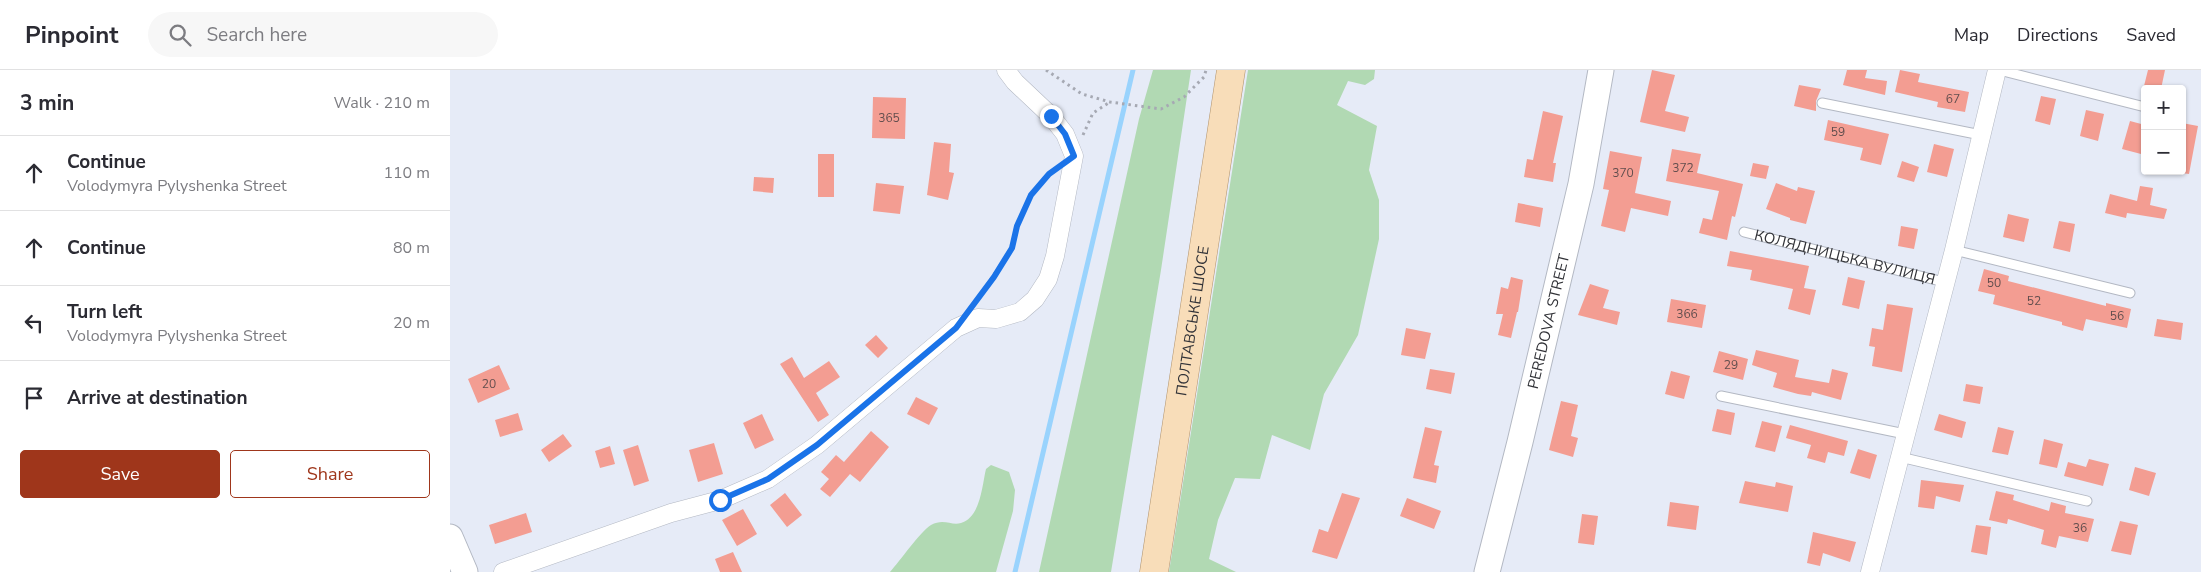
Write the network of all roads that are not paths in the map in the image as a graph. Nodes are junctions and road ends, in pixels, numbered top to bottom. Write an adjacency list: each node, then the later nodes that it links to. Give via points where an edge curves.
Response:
1 (1006, 70): 18 (street, via 1056,122 1074,156 1055,256 1048,279 1035,299 1020,312 996,319 978,318 956,328 817,445 768,479 720,500 671,513)
2 (1231, 70): 19 (main road, ПОЛТАВСЬКЕ ШОСЕ)
3 (1601, 70): 20 (street, PEREDOVA STREET, via 1581,184)
4 (1998, 70): 6 (lane, КОЛЯДНИЦЬКА ВУЛИЦЯ); 7 (street, КОЛЯДНИЦЬКА ВУЛИЦЯ)
5 (1822, 103): 7 (lane)
6 (2141, 106)
7 (1982, 135): 9 (street, КОЛЯДНИЦЬКА ВУЛИЦЯ)
8 (1744, 232): 10 (lane, КОЛЯДНИЦЬКА ВУЛИЦЯ)
9 (1954, 250): 10 (street, КОЛЯДНИЦЬКА ВУЛИЦЯ); 11 (lane)
10 (1944, 282): 13 (street, КОЛЯДНИЦЬКА ВУЛИЦЯ)
11 (2130, 293)
12 (1721, 396): 13 (lane)
13 (1906, 434): 14 (street, КОЛЯДНИЦЬКА ВУЛИЦЯ)
14 (1900, 457): 15 (lane); 21 (street, КОЛЯДНИЦЬКА ВУЛИЦЯ)
15 (2087, 501)
16 (450, 537): 17 (street)
17 (465, 572)
18 (503, 572)
19 (1154, 572)
20 (1487, 572)
21 (1870, 572)

